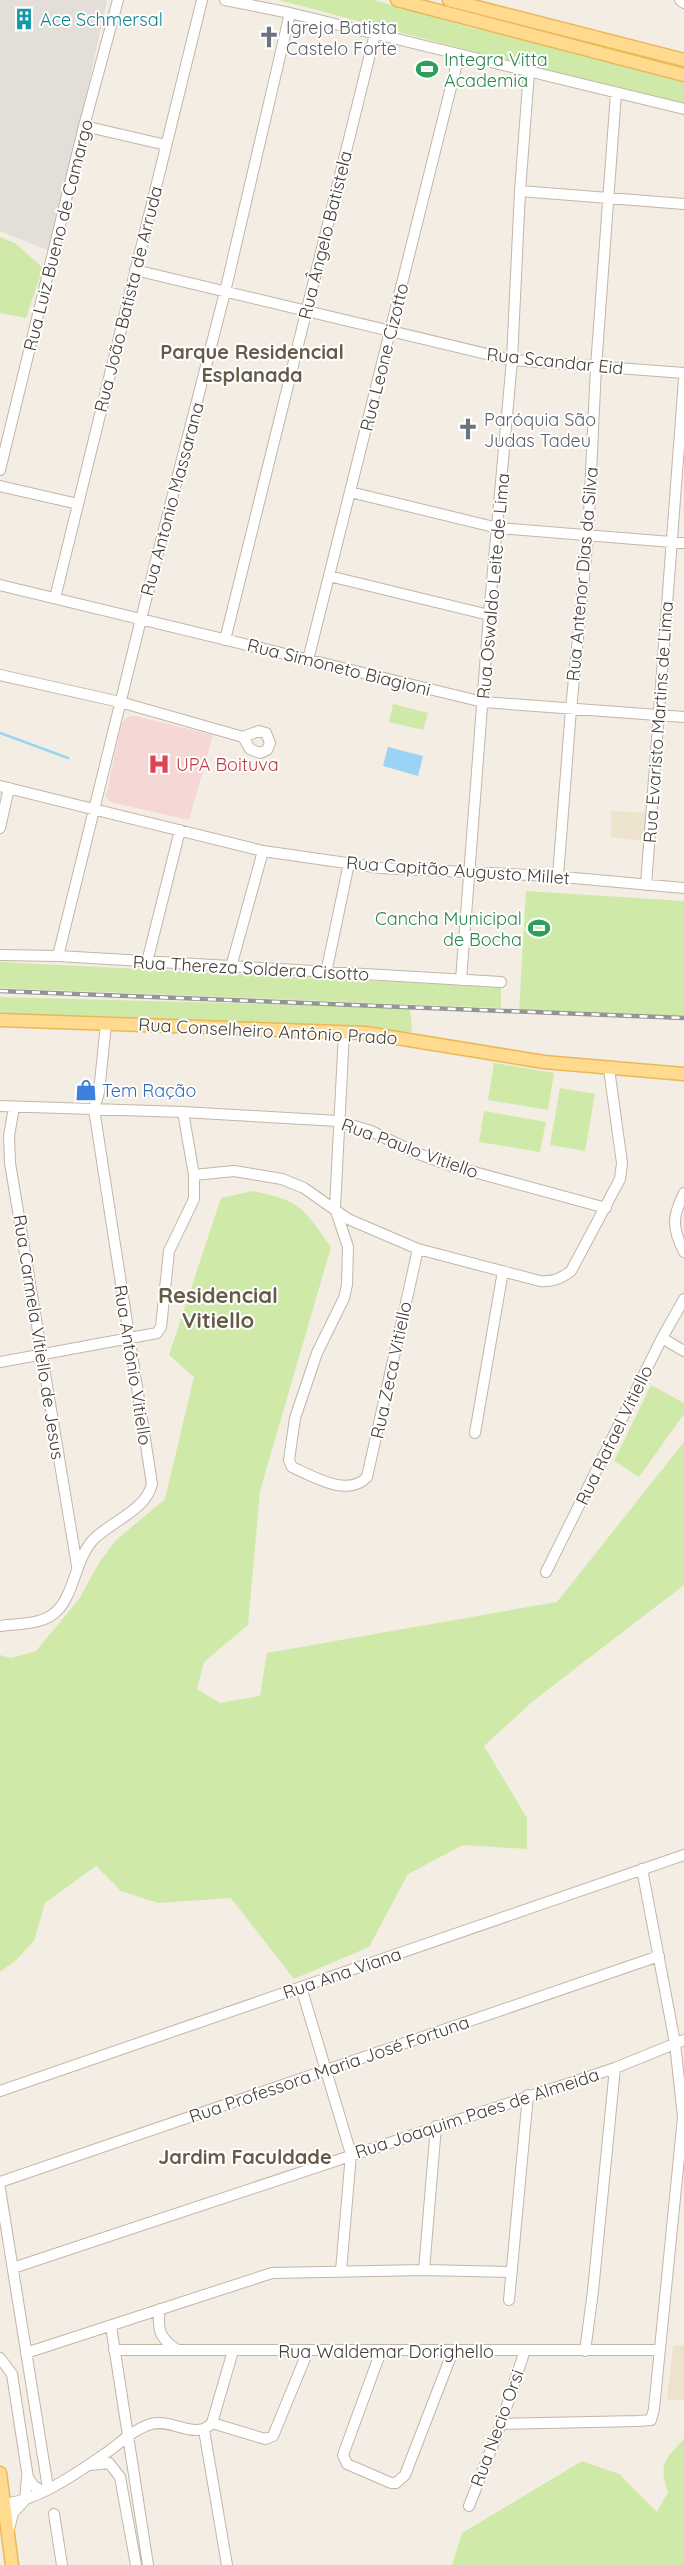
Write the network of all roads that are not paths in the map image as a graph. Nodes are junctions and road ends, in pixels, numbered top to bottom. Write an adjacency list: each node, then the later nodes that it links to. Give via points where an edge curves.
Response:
1 (118, 0): 16 (street, Rua Luiz Bueno de Camargo)
2 (202, 0): 17 (street, Rua João Batista de Arruda)
3 (225, 0): 8 (street)
4 (397, 0): 13 (main road)
5 (449, 0): 11 (main road)
6 (680, 0): 7 (street)
7 (684, 3)
8 (290, 13): 9 (street); 22 (street, Rua Antonio Massarana)
9 (375, 34): 10 (street); 23 (street, Rua Ângelo Batistela)
10 (459, 55): 12 (street); 24 (street, Rua Leone Cizotto)
11 (684, 60)
12 (529, 72): 14 (street); 18 (street, Rua Oswaldo Leite de Lima)
13 (684, 75)
14 (616, 93): 15 (street); 19 (street, Rua Antenor Dias da Silva)
15 (684, 110)
16 (84, 126): 17 (street); 29 (street, Rua Luiz Bueno de Camargo)
17 (166, 144): 21 (street, Rua João Batista de Arruda)
18 (520, 191): 19 (street); 25 (street, Rua Oswaldo Leite de Lima)
19 (608, 198): 20 (street); 26 (street, Rua Antenor Dias da Silva)
20 (684, 204)
21 (135, 270): 22 (street, Rua Scandar Eid); 32 (street, Rua João Batista de Arruda)
22 (225, 292): 23 (street, Rua Scandar Eid); 41 (street, Rua Antonio Massarana)
23 (306, 312): 24 (street, Rua Scandar Eid); 42 (street, Rua Ângelo Batistela)
24 (390, 332): 25 (street, Rua Scandar Eid); 31 (street, Rua Leone Cizotto)
25 (512, 360): 26 (street, Rua Scandar Eid); 33 (street, Rua Oswaldo Leite de Lima)
26 (596, 366): 27 (street, Rua Scandar Eid); 34 (street, Rua Antenor Dias da Silva)
27 (684, 373)
28 (684, 379): 35 (street, Rua Evaristo Martins de Lima)
29 (0, 470)
30 (0, 486): 32 (street)
31 (350, 492): 33 (street); 37 (street, Rua Leone Cizotto)
32 (78, 504): 39 (street, Rua João Batista de Arruda)
33 (498, 528): 34 (street); 40 (street, Rua Oswaldo Leite de Lima)
34 (588, 536): 35 (street); 47 (street, Rua Antenor Dias da Silva)
35 (672, 542): 36 (street); 48 (street, Rua Evaristo Martins de Lima)
36 (684, 543)
37 (329, 576): 40 (street); 43 (street, Rua Leone Cizotto)
38 (0, 585): 39 (street, Rua Simoneto Biagioni)
39 (54, 598): 41 (street, Rua Simoneto Biagioni)
40 (489, 615): 46 (street, Rua Oswaldo Leite de Lima)
41 (141, 619): 42 (street, Rua Simoneto Biagioni); 45 (street, Rua Antonio Massarana)
42 (225, 640): 43 (street, Rua Simoneto Biagioni)
43 (308, 660): 46 (street, Rua Simoneto Biagioni)
44 (0, 675): 45 (street)
45 (120, 702): 50 (street); 52 (street, Rua Antonio Massarana)
46 (483, 702): 47 (street, Rua Simoneto Biagioni); 57 (street, Rua Oswaldo Leite de Lima)
47 (571, 708): 48 (street, Rua Simoneto Biagioni); 58 (street, Rua Antenor Dias da Silva)
48 (659, 715): 49 (street, Rua Simoneto Biagioni); 59 (street, Rua Evaristo Martins de Lima)
49 (684, 717)
50 (243, 737)
51 (5, 787): 52 (street, Rua Capitão Augusto Millet); 53 (street)
52 (94, 810): 54 (street, Rua Capitão Augusto Millet); 62 (street, Rua Antonio Massarana)
53 (0, 828)
54 (180, 830): 55 (street, Rua Capitão Augusto Millet); 63 (street)
55 (263, 850): 56 (street, Rua Capitão Augusto Millet); 64 (street)
56 (349, 863): 57 (street, Rua Capitão Augusto Millet, via 381,868); 65 (street)
57 (470, 871): 58 (street, Rua Capitão Augusto Millet); 66 (street, Rua Oswaldo Leite de Lima)
58 (558, 876): 59 (street, Rua Capitão Augusto Millet)
59 (646, 885): 60 (street, Rua Capitão Augusto Millet)
60 (684, 888)
61 (0, 955): 62 (street, Rua Thereza Soldera Cisotto)
62 (58, 956): 63 (street, Rua Thereza Soldera Cisotto)
63 (147, 962): 64 (street, Rua Thereza Soldera Cisotto)
64 (231, 967): 65 (street, Rua Thereza Soldera Cisotto)
65 (326, 973): 66 (street, Rua Thereza Soldera Cisotto)
66 (461, 980): 67 (street, Rua Thereza Soldera Cisotto)
67 (501, 982)
68 (0, 1020): 69 (main road, Rua Conselheiro Antônio Prado)
69 (106, 1024): 70 (main road, Rua Conselheiro Antônio Prado); 75 (street, Rua Antônio Vitiello, via 99,1092)
70 (344, 1032): 71 (main road, Rua Conselheiro Antônio Prado); 77 (street)
71 (609, 1069): 72 (main road, Rua Conselheiro Antônio Prado); 81 (street, via 622,1163 620,1180)
72 (684, 1074)
73 (0, 1106): 74 (street, Rua Paulo Vitiello)
74 (14, 1107): 75 (street, Rua Paulo Vitiello); 89 (street, Rua Carmela Vitiello de Jesus, via 9,1136 10,1163)
75 (94, 1109): 76 (street, Rua Paulo Vitiello); 87 (street, Rua Antônio Vitiello)
76 (183, 1112): 77 (street, Rua Paulo Vitiello); 78 (street)
77 (338, 1121): 80 (street); 81 (street, Rua Paulo Vitiello, via 371,1131 452,1166)
78 (194, 1174): 80 (street, via 234,1171 282,1178); 87 (street, via 194,1199 169,1251 161,1326 157,1333)
79 (684, 1193): 83 (street, via 674,1218 675,1236)
80 (336, 1208): 82 (street, via 348,1219); 82 (street, Rua Zeca Vitiello, via 348,1247 347,1285 307,1377 295,1418 289,1460 293,1468 337,1485 355,1485 368,1474)
81 (606, 1208): 84 (street, via 570,1271 560,1279 540,1281)
82 (418, 1249): 84 (street)
83 (684, 1252)
84 (503, 1271): 91 (street)
85 (684, 1299): 86 (street, Rua Rafael Vitiello)
86 (662, 1338): 88 (street); 93 (street, Rua Rafael Vitiello)
87 (129, 1339): 89 (street); 92 (street, Rua Antônio Vitiello, via 152,1484 150,1494 93,1540)
88 (684, 1351)
89 (42, 1354): 90 (street); 92 (street, Rua Carmela Vitiello de Jesus)
90 (0, 1362)
91 (475, 1432)
92 (77, 1566): 94 (street, Rua Antônio Vitiello, via 67,1596 51,1616)
93 (546, 1572)
94 (0, 1626)
95 (684, 1855): 96 (street, Rua Ana Viana)
96 (642, 1869): 97 (street); 98 (street, Rua Ana Viana)
97 (659, 1956): 99 (street); 101 (street, Rua Professora Maria José Fortuna)
98 (301, 1986): 101 (street); 102 (street, Rua Ana Viana)
99 (679, 2042): 100 (street, Rua Joaquim Paes de Almeida); 119 (street, via 683,2117)
100 (615, 2068): 103 (street, Rua Joaquim Paes de Almeida); 118 (street)
101 (328, 2070): 105 (street); 106 (street, Rua Professora Maria José Fortuna)
102 (0, 2091)
103 (528, 2095): 104 (street, Rua Joaquim Paes de Almeida); 111 (street)
104 (436, 2126): 105 (street, Rua Joaquim Paes de Almeida); 109 (street)
105 (351, 2154): 108 (street, Rua Joaquim Paes de Almeida); 110 (street)
106 (0, 2182)
107 (0, 2189): 108 (street)
108 (13, 2268): 124 (street)
109 (424, 2270): 110 (street); 111 (street)
110 (341, 2271): 113 (street, via 272,2273)
111 (512, 2272): 112 (street)
112 (509, 2300)
113 (160, 2309): 114 (street); 115 (street, via 158,2324 161,2335)
114 (111, 2326): 116 (street); 124 (street)
115 (177, 2349): 116 (street, Rua Waldemar Dorighello); 120 (street, Rua Waldemar Dorighello)
116 (114, 2350): 129 (street)
117 (525, 2350): 118 (street, Rua Waldemar Dorighello); 123 (street, Rua Waldemar Dorighello); 127 (street, Rua Necio Orsi)
118 (585, 2350): 119 (street, Rua Waldemar Dorighello)
119 (658, 2350): 127 (street, via 651,2420)
120 (234, 2351): 121 (street, Rua Waldemar Dorighello); 126 (street)
121 (308, 2351): 122 (street, Rua Waldemar Dorighello); 126 (street, via 273,2436 265,2438)
122 (380, 2351): 123 (street, Rua Waldemar Dorighello); 123 (street, via 344,2449 344,2459 347,2464 390,2483 396,2483 405,2475)
123 (453, 2351)
124 (26, 2353): 133 (street)
125 (2, 2360): 132 (street, via 12,2374)
126 (212, 2423): 128 (street)
127 (502, 2424): 136 (street, Rua Necio Orsi)
128 (204, 2430): 129 (street, via 157,2423); 144 (street)
129 (127, 2438): 130 (street); 143 (street)
130 (89, 2465): 133 (street); 142 (street, via 108,2463 120,2477)
131 (0, 2473): 135 (main road)
132 (27, 2473): 133 (street, via 31,2483); 134 (street)
133 (46, 2489): 134 (street)
134 (25, 2500): 135 (street); 139 (street, via 12,2517)
135 (3, 2504): 139 (main road)
136 (469, 2506)
137 (54, 2514): 141 (street)
138 (0, 2519): 139 (street)
139 (9, 2540): 140 (main road)
140 (12, 2565)
141 (62, 2565)
142 (136, 2565)
143 (148, 2565)
144 (226, 2565)

